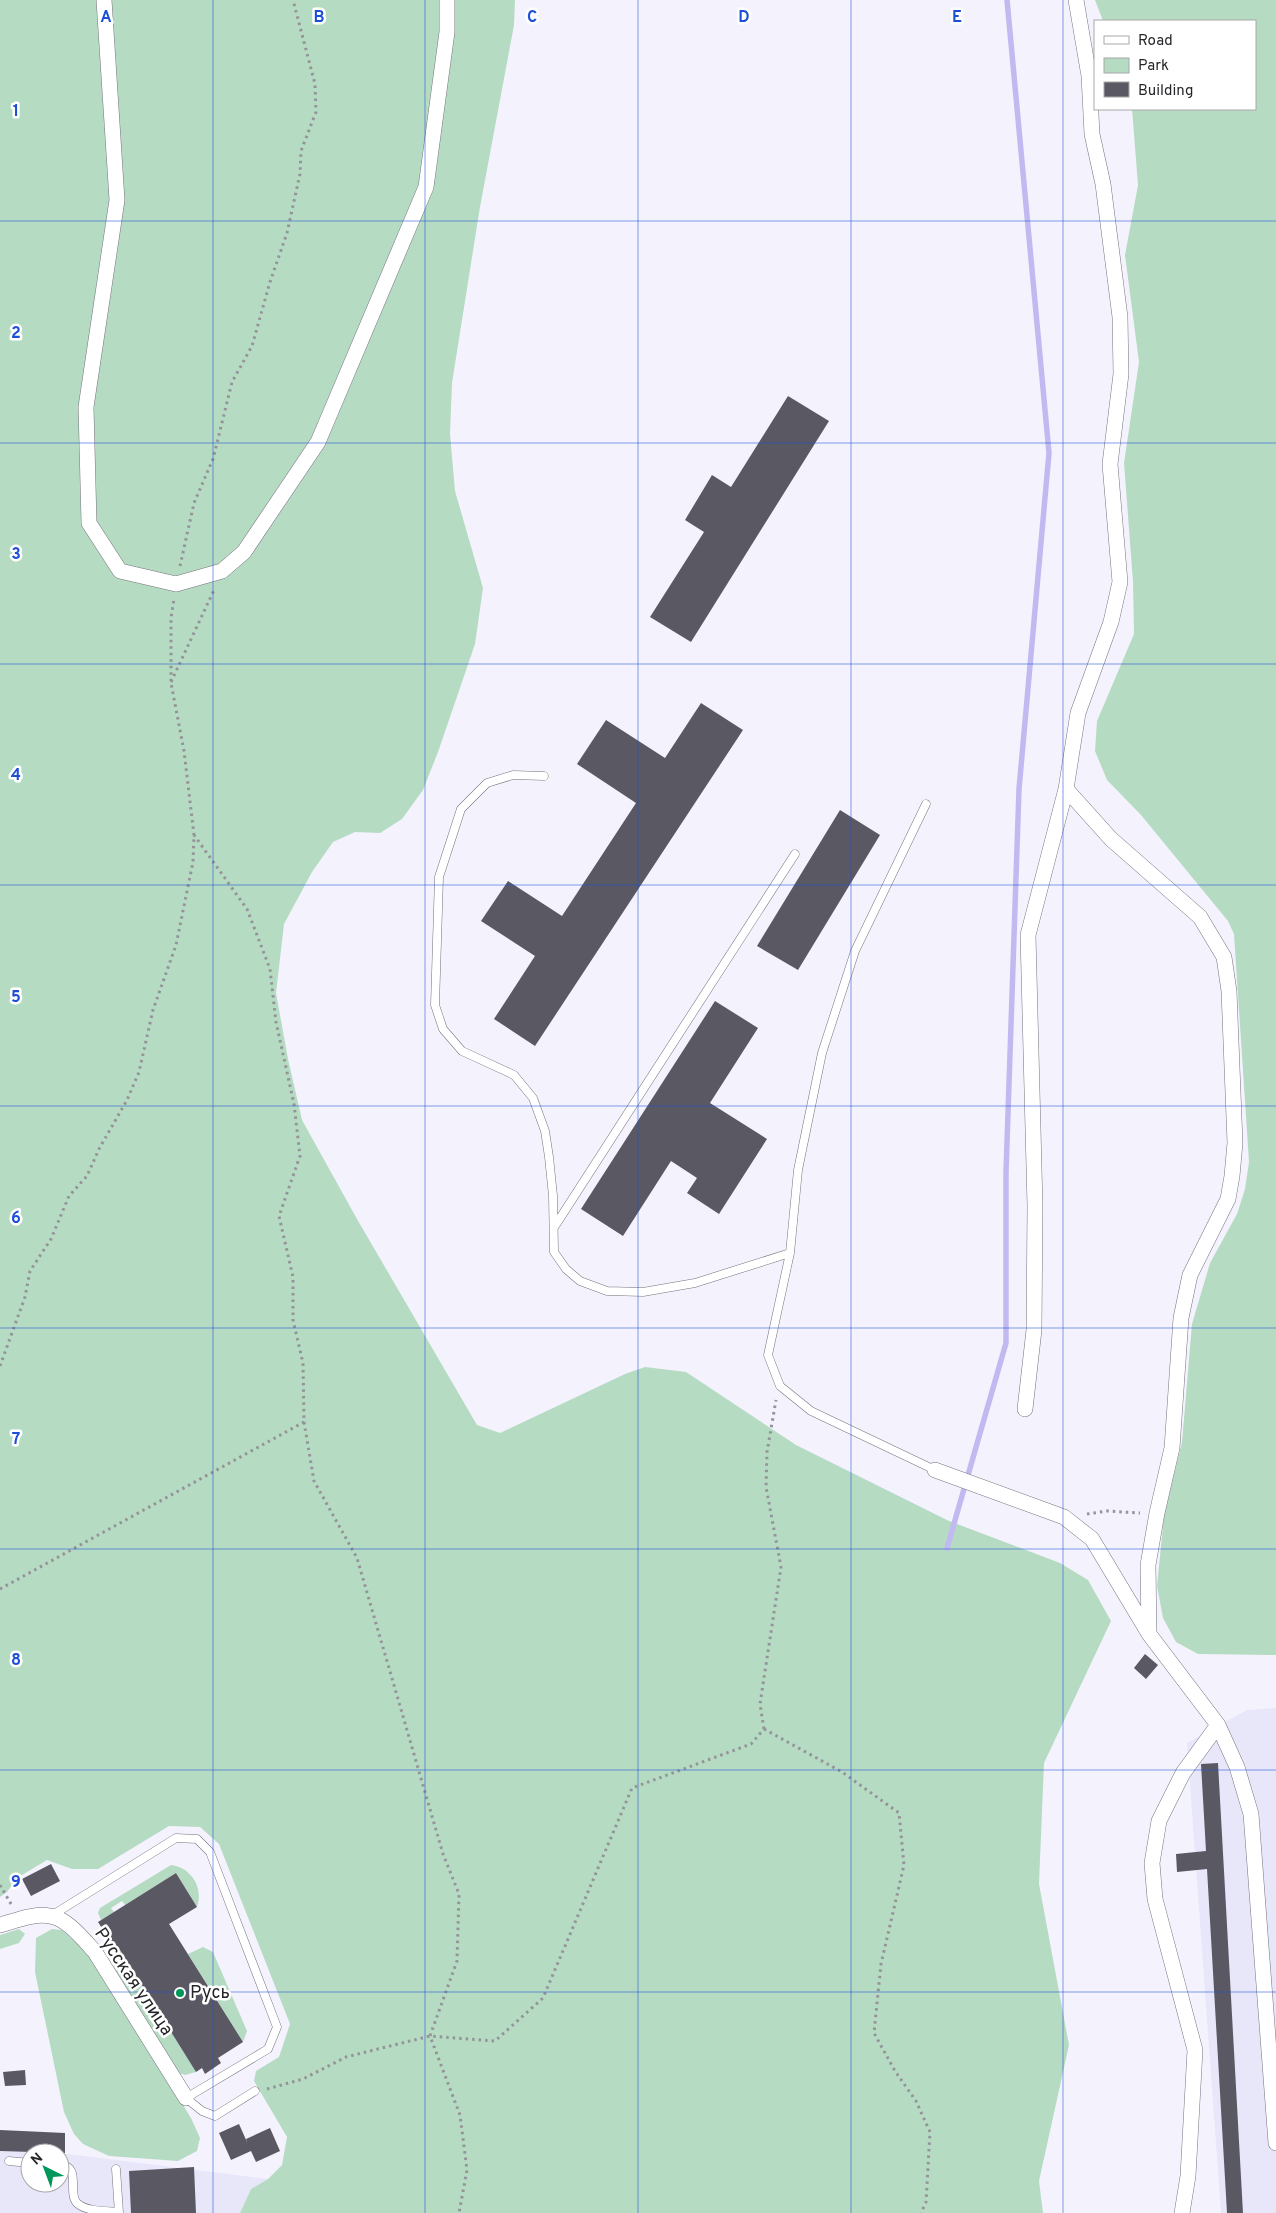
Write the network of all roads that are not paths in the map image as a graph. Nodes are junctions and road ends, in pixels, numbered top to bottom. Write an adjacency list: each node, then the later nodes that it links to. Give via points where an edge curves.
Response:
1 (104, 0): 2 (street, via 117,200 86,407 88,522 120,571 176,584 222,571 244,552 318,442 426,187 447,32)
2 (447, 0)
3 (1076, 0): 5 (street, via 1089,76 1092,134 1103,184 1120,317 1121,374 1110,464 1120,582 1112,622 1078,713)
4 (544, 776): 8 (lane, via 513,775 487,783 461,809 439,877 435,1005 442,1029 462,1051 514,1075 533,1098 545,1131)
5 (1066, 789): 10 (street, via 1028,935 1035,1215 1034,1330); 12 (street, via 1111,839 1200,917 1224,957 1229,991 1234,1134 1232,1176 1228,1200 1190,1275 1180,1318 1172,1448 1148,1565)
6 (926, 804): 9 (lane, via 855,951 822,1053 798,1170)
7 (795, 854): 8 (lane)
8 (555, 1226): 9 (lane, via 554,1252 566,1269 580,1281 607,1291 643,1292 695,1283)
9 (790, 1253): 11 (lane, via 768,1355 780,1386 811,1410)
10 (1025, 1409)
11 (935, 1470): 12 (street, via 1064,1517 1092,1539)
12 (1149, 1634): 13 (street)
13 (1218, 1726): 18 (street, via 1237,1766 1251,1814); 24 (street, via 1183,1773 1159,1821 1152,1863 1155,1899 1195,2050 1188,2176)
14 (51, 1916): 15 (street, via 26,1917); 17 (street, Русская улица, via 76,1930 95,1952); 17 (lane, via 176,1838 197,1839 210,1852 277,2027 268,2049)
15 (0, 1925)
16 (255, 2091): 17 (lane, via 216,2116 202,2111)
17 (186, 2098)
18 (1276, 2143)
19 (9, 2161): 20 (lane)
20 (20, 2162)
21 (70, 2169): 23 (lane, via 76,2202 83,2207)
22 (116, 2169): 23 (lane)
23 (119, 2213)
24 (1182, 2213)

